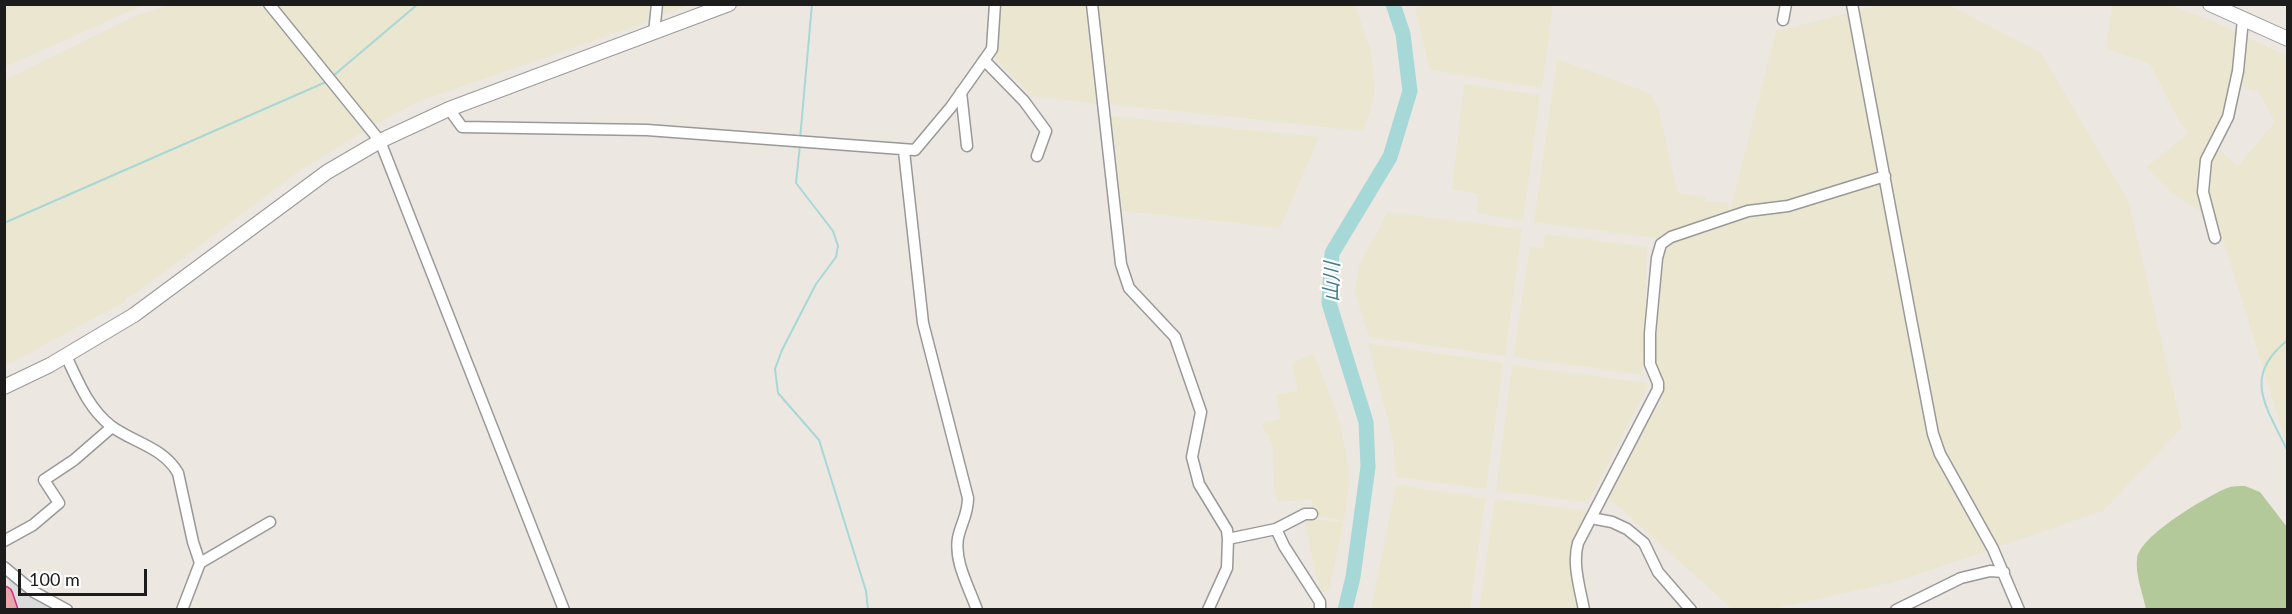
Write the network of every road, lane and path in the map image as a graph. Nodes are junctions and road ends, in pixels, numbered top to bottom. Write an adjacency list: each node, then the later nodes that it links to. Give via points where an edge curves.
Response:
1 (269, 4): 16 (street)
2 (657, 4): 11 (street)
3 (729, 4): 11 (street)
4 (995, 4): 13 (street, via 992,49)
5 (1092, 4): 29 (street, via 1121,264 1129,288 1175,337 1201,412 1192,457 1199,484 1227,530)
6 (1785, 4): 10 (street)
7 (1852, 4): 20 (street)
8 (2210, 4): 9 (street)
9 (2240, 14): 12 (street); 21 (street, via 2238,71 2228,117 2206,160 2203,192)
10 (1783, 20)
11 (654, 33): 15 (street)
12 (2288, 39)
13 (984, 60): 14 (street); 19 (street, via 1024,101 1046,131)
14 (961, 92): 17 (street); 18 (street, via 915,150)
15 (449, 109): 16 (street); 18 (street, via 462,127 647,130)
16 (380, 141): 22 (street, via 327,172 134,315); 38 (street)
17 (967, 146)
18 (904, 150): 39 (street, via 923,323 968,498 968,512 958,537 958,558)
19 (1037, 156)
20 (1885, 176): 26 (street, via 1788,206 1748,211 1661,243 1650,333 1650,364 1658,389); 33 (street, via 1933,434)
21 (2214, 238)
22 (66, 356): 23 (street); 24 (street, via 90,403)
23 (4, 387)
24 (112, 427): 30 (street, via 44,480 59,503 33,525); 31 (street, via 172,463 178,473)
25 (1312, 514): 28 (street)
26 (1591, 518): 42 (street, via 1576,555); 43 (street, via 1627,529 1644,543 1658,573)
27 (270, 522): 31 (street)
28 (1276, 529): 29 (street); 41 (street, via 1320,602)
29 (1228, 539): 40 (street, via 1227,568)
30 (4, 541)
31 (200, 563): 37 (street)
32 (4, 567): 36 (street, via 34,592)
33 (2004, 572): 44 (street, via 1990,570 1961,578); 45 (street)
34 (4, 595): 35 (highway)
35 (9, 609)
36 (67, 609)
37 (182, 609)
38 (564, 609)
39 (977, 609)
40 (1208, 609)
41 (1320, 609)
42 (1584, 609)
43 (1691, 609)
44 (1896, 609)
45 (2019, 609)

